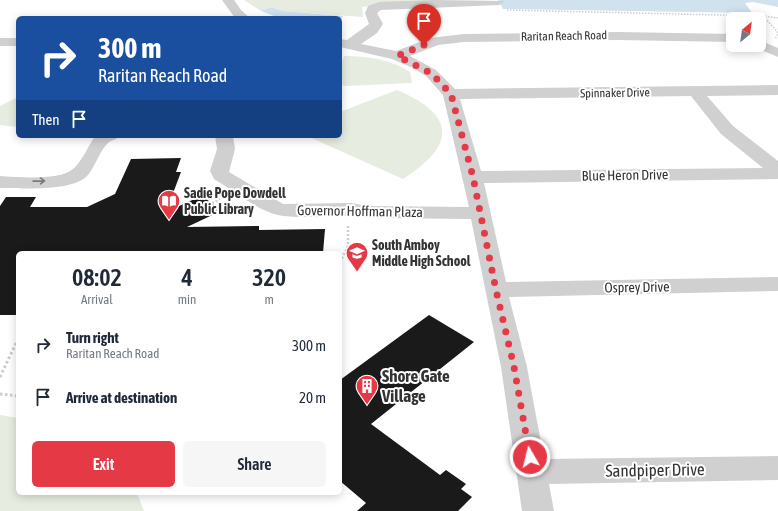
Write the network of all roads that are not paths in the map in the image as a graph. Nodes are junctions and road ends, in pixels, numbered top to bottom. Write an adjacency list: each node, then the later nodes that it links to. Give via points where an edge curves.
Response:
1 (228, 0): 3 (street)
2 (503, 6): 7 (street, via 380,6 372,8 371,13 376,24 372,30)
3 (240, 16)
4 (726, 38): 10 (street, Raritan Reach Road, via 470,38 436,41)
5 (0, 42): 6 (street)
6 (16, 42)
7 (345, 44): 10 (street)
8 (766, 47): 9 (street)
9 (778, 53)
10 (397, 56): 13 (street, via 431,73)
11 (778, 90): 12 (street, Spinnaker Drive)
12 (696, 92): 13 (street, Spinnaker Drive); 16 (street, via 726,130)
13 (451, 94): 18 (street)
14 (106, 138): 19 (street, one-way to 14, via 57,181 76,176)
15 (226, 142): 20 (street, Governor Hoffman Plaza, via 219,171 221,175 276,208)
16 (778, 170)
17 (778, 173): 18 (street, Blue Heron Drive)
18 (473, 177): 20 (street)
19 (0, 182)
20 (479, 213): 22 (street)
21 (778, 284): 22 (street, Osprey Drive)
22 (496, 290): 24 (street, via 514,367)
23 (778, 468): 24 (street, Sandpiper Drive)
24 (532, 472): 25 (street)
25 (538, 511)

